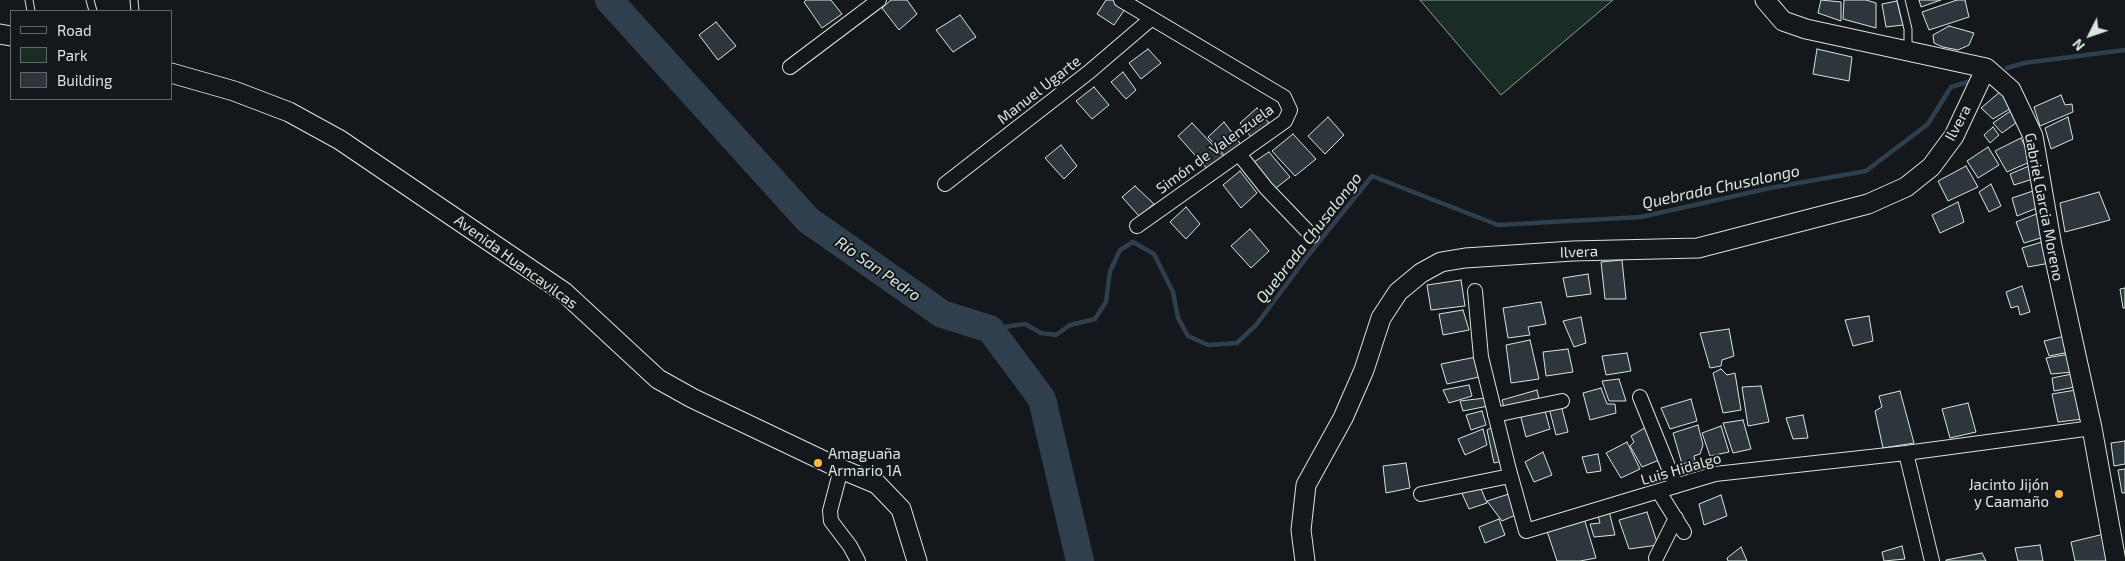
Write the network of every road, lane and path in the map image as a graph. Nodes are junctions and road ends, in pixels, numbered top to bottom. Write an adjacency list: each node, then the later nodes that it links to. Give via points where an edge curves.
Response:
1 (879, 0): 7 (street)
2 (1121, 0): 5 (street, Simón de Valenzuela)
3 (1765, 0): 6 (street, Gabriel Garcia Moreno, via 1783,21 1806,30)
4 (1901, 0): 6 (lane, via 1908,29)
5 (1152, 19): 10 (street, Simón de Valenzuela, via 1284,97 1290,110 1285,121); 11 (street, Manuel Ugarte)
6 (1908, 50): 8 (street, Gabriel Garcia Moreno)
7 (790, 67)
8 (1986, 68): 18 (street, Gabriel Garcia Moreno, via 2011,90 2033,136 2052,246); 30 (street, Ilvera, via 1954,136 1931,167 1906,187 1868,204 1698,248 1465,258 1441,262 1421,273 1398,292 1381,318 1364,370 1343,418 1306,485 1301,530)
9 (172, 73): 20 (street, Avenida Huancavilcas, via 234,91 289,112 340,140 564,292 658,379)
10 (1239, 154): 12 (street, Simón de Valenzuela); 13 (street)
11 (945, 184)
12 (1137, 226)
13 (1312, 236)
14 (1476, 291): 17 (street, Luis Hidalgo, via 1481,357)
15 (1640, 398): 22 (street)
16 (1562, 402): 17 (street)
17 (1495, 415): 21 (street, Luis Hidalgo)
18 (2092, 428): 19 (street, Luis Hidalgo); 32 (street, Gabriel Garcia Moreno)
19 (1906, 453): 22 (street, Luis Hidalgo, via 1714,474); 31 (street)
20 (841, 469): 28 (street, via 830,511 831,521); 29 (street, Avenida Huancavilcas, via 877,484 901,509)
21 (1510, 476): 23 (street, Luis Hidalgo, via 1526,531); 24 (street)
22 (1676, 486): 23 (street, Luis Hidalgo)
23 (1659, 492): 25 (street)
24 (1421, 494)
25 (1676, 518): 26 (street); 27 (street)
26 (1684, 532)
27 (1656, 558)
28 (858, 561)
29 (917, 561)
30 (1305, 561)
31 (1932, 561)
32 (2116, 561)

